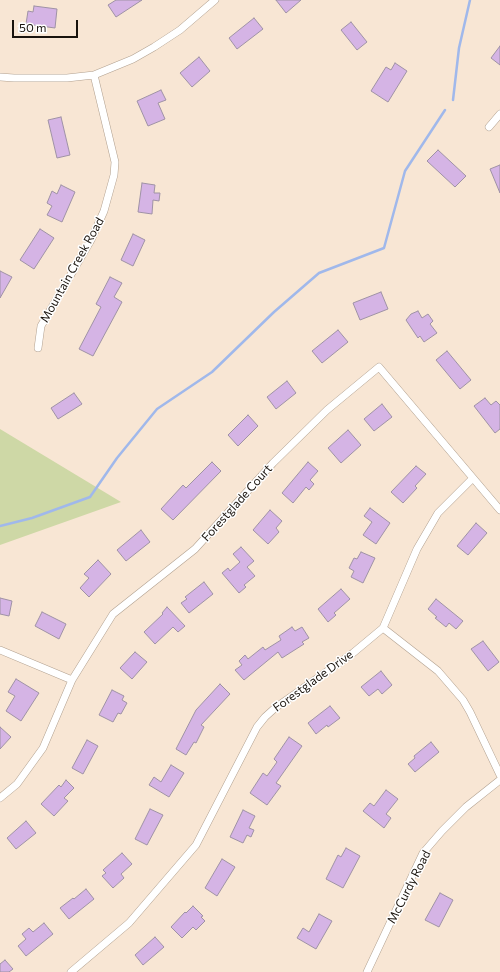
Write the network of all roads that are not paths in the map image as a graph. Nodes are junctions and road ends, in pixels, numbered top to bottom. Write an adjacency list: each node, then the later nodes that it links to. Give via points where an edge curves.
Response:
1 (215, 0): 2 (street, via 180,30 154,47)
2 (94, 75): 3 (street, via 67,78); 6 (street, Mountain Creek Road, via 115,162 114,175 104,211 91,240 41,326)
3 (0, 77)
4 (500, 114): 5 (street)
5 (488, 127)
6 (38, 348)
7 (473, 478): 8 (street, Forestglade Court); 9 (street, Forestglade Drive, via 438,513 417,549); 11 (street, Forestglade Court, via 379,367 327,410 273,463 195,549 113,614)
8 (500, 510)
9 (383, 628): 12 (street, via 438,670 463,700); 15 (street, Forestglade Drive, via 265,717 257,727 196,845 129,923)
10 (0, 650): 11 (street)
11 (72, 680): 14 (street, Forestglade Court, via 43,748 17,784)
12 (500, 775)
13 (500, 780): 16 (street, McCurdy Road, via 466,806 423,854)
14 (0, 798)
15 (71, 972)
16 (367, 972)

